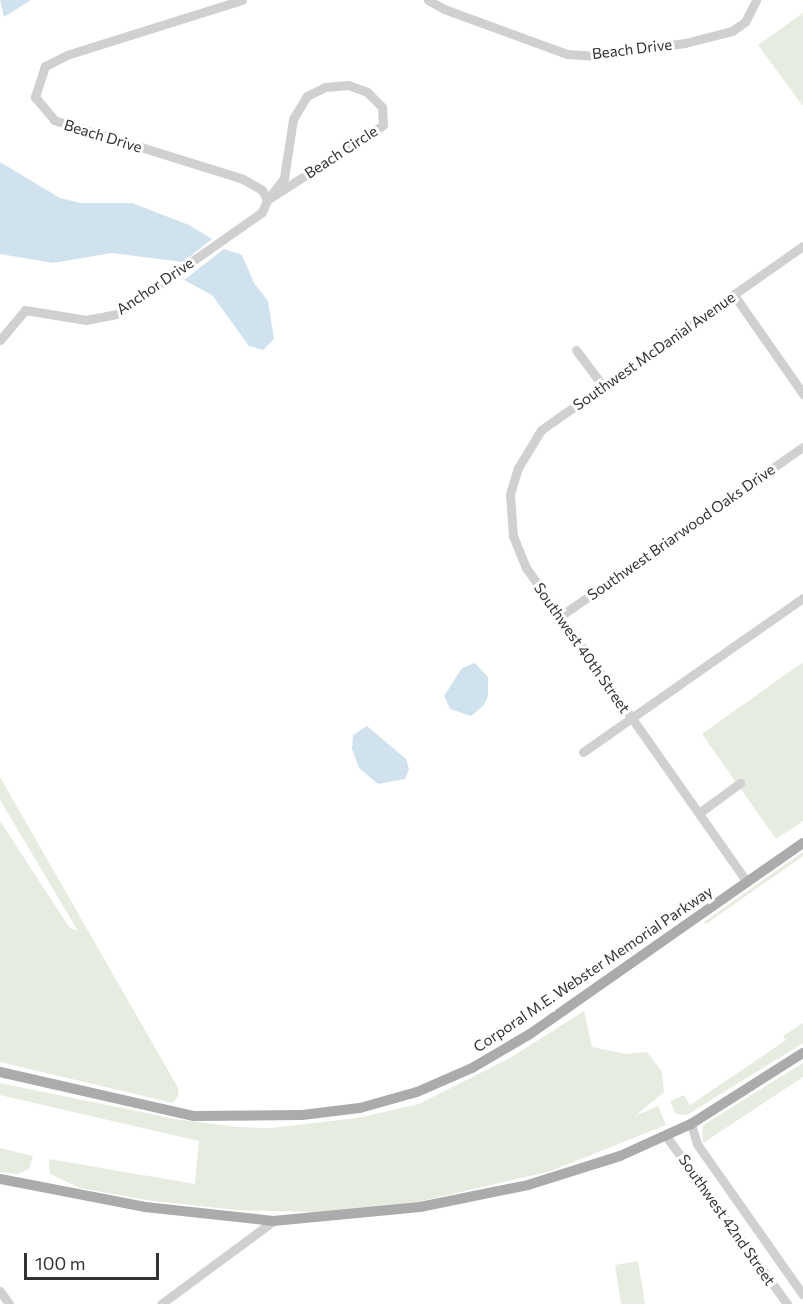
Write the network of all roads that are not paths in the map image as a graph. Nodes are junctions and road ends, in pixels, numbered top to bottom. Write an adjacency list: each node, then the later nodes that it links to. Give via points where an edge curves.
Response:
1 (242, 0): 4 (street, Beach Drive, via 67,54 45,66 35,97 54,120 243,179 262,190)
2 (428, 0): 3 (street, Beach Drive, via 567,54 593,56 685,43 732,31 745,22)
3 (756, 0)
4 (267, 200): 4 (street, Beach Circle, via 383,125 382,106 367,92 348,85 325,87 307,96 293,119 284,178); 7 (street, Anchor Drive, via 262,212 117,314 86,320 25,310)
5 (803, 246): 6 (street, Southwest McDanial Avenue)
6 (734, 295): 9 (street, Southwest McDanial Avenue); 10 (street)
7 (0, 340)
8 (576, 350): 9 (street)
9 (603, 386): 12 (street, Southwest McDanial Avenue, via 541,430)
10 (803, 394)
11 (803, 447): 14 (street, Southwest Briarwood Oaks Drive)
12 (518, 468): 14 (street, Southwest 40th Street, via 510,494 513,536 526,568)
13 (803, 598): 15 (street)
14 (559, 617): 15 (street, Southwest 40th Street)
15 (631, 718): 16 (street); 18 (street, Southwest 40th Street)
16 (583, 752)
17 (740, 783): 18 (street)
18 (699, 813): 20 (street, Southwest 40th Street)
19 (803, 843): 20 (main road, Corporal M.E. Webster Memorial Parkway)
20 (747, 882): 22 (main road, Corporal M.E. Webster Memorial Parkway, via 530,1034 472,1068 417,1092 360,1108 302,1115 194,1116)
21 (803, 1053): 23 (main road)
22 (0, 1072)
23 (691, 1124): 24 (main road); 26 (street, Southwest 42nd Street, via 697,1144)
24 (666, 1136): 27 (main road, via 620,1156 476,1197 345,1216); 28 (street, Southwest 42nd Street)
25 (0, 1179): 27 (main road, via 146,1207)
26 (747, 1216): 28 (street); 30 (street, Southwest 42nd Street)
27 (273, 1221): 32 (street)
28 (732, 1227): 33 (street, Southwest 42nd Street)
29 (1, 1294): 31 (street)
30 (803, 1297): 34 (street)
31 (9, 1304)
32 (161, 1304)
33 (787, 1304)
34 (796, 1304)

